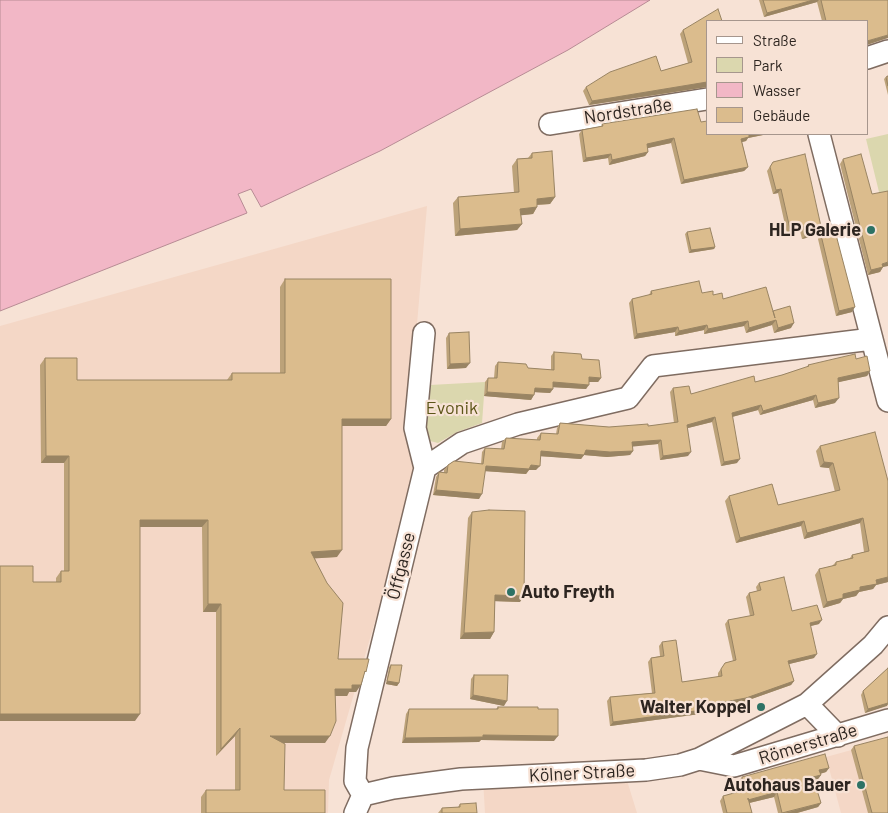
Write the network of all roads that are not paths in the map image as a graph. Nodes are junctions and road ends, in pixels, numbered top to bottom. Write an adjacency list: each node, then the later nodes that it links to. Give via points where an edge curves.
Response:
1 (888, 51): 2 (street)
2 (868, 58)
3 (706, 98): 4 (street, Nordstraße)
4 (550, 124)
5 (820, 135): 7 (street)
6 (424, 333): 9 (street, Öffgasse, via 415,428)
7 (872, 339): 8 (street); 9 (street, via 653,366 628,398 518,424 462,443)
8 (888, 401)
9 (425, 468): 15 (street, Öffgasse, via 357,748 355,781)
10 (888, 627): 11 (street, Kölner Straße, via 873,645)
11 (807, 704): 13 (street); 14 (street, Kölner Straße)
12 (888, 720): 13 (street, Römerstraße)
13 (838, 736): 14 (street, Römerstraße, via 734,766)
14 (699, 759): 15 (street, Kölner Straße, via 646,770 461,778 393,788)
15 (359, 804)

